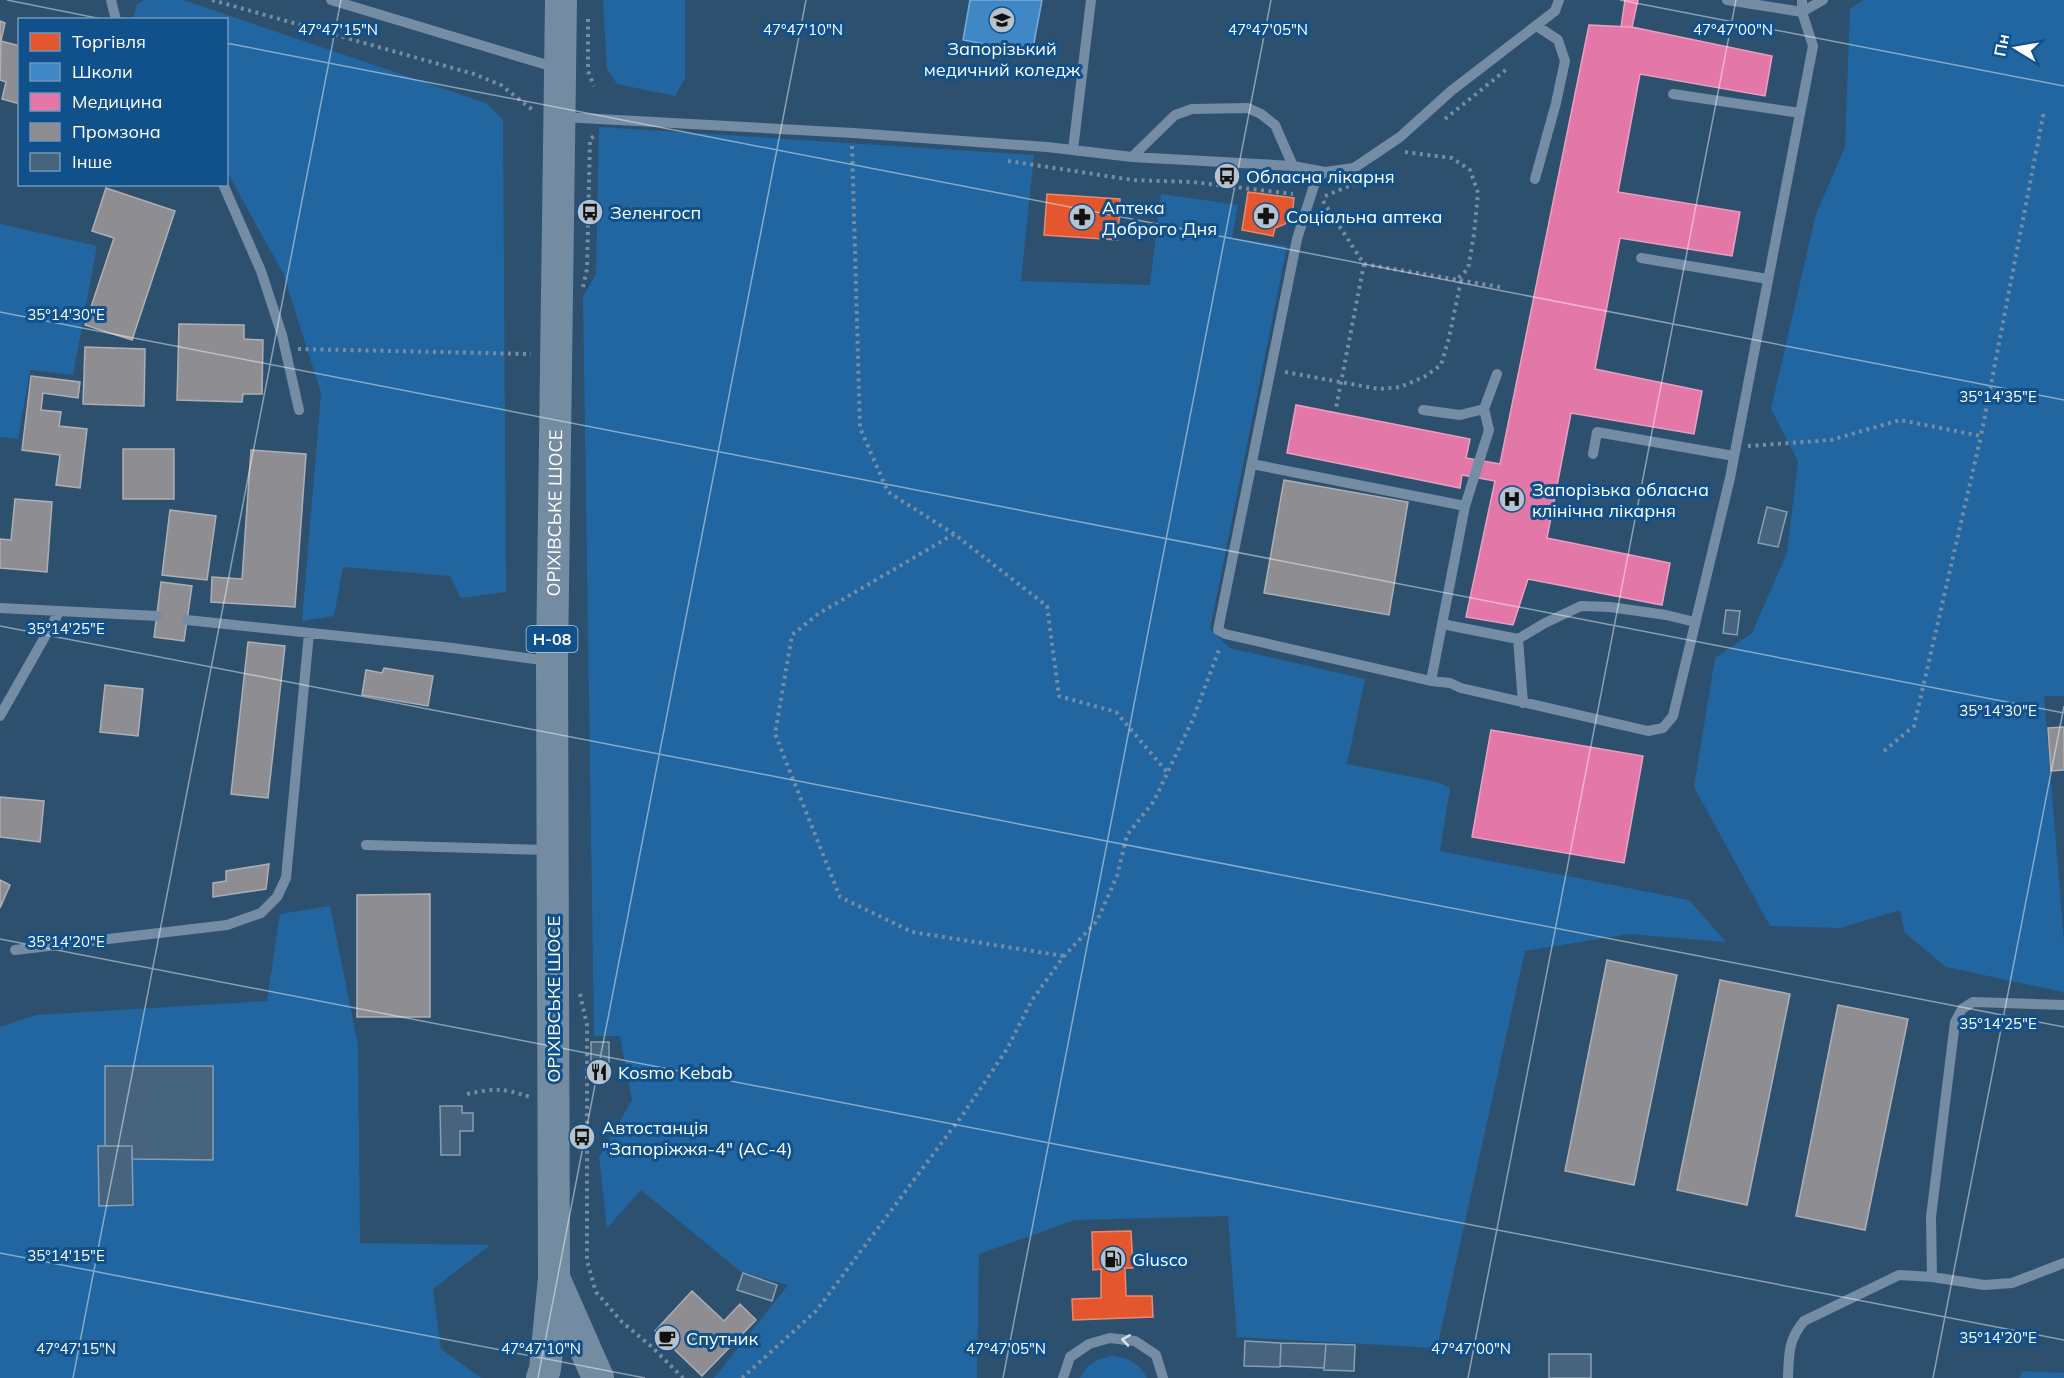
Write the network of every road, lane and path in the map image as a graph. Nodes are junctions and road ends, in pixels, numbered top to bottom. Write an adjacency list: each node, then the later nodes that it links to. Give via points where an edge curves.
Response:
1 (111, 0): 11 (lane)
2 (212, 0): 18 (path, via 474,74 501,85)
3 (331, 0): 13 (lane)
4 (1091, 0): 20 (lane)
5 (1559, 0): 12 (lane, via 1555,11)
6 (1727, 0): 10 (lane)
7 (1802, 0): 10 (lane)
8 (1823, 0): 10 (lane)
9 (575, 6): 13 (main road, ОРІХІВСЬКЕ ШОСЕ / Н-08); 14 (path)
10 (1802, 12): 17 (lane, via 1814,46)
11 (116, 18)
12 (1537, 26): 25 (lane, via 1451,91 1400,137 1354,168); 26 (lane, via 1558,40 1565,61)
13 (560, 69): 18 (main road, ОРІХІВСЬКЕ ШОСЕ / Н-08)
14 (594, 86)
15 (1673, 94): 17 (lane)
16 (2043, 111): 44 (path)
17 (1800, 113): 32 (lane)
18 (548, 115): 19 (lane); 59 (main road, ОРІХІВСЬКЕ ШОСЕ / Н-08)
19 (852, 133): 20 (lane); 49 (path, via 860,428 888,492)
20 (1073, 150): 22 (lane)
21 (1401, 151): 33 (path, via 1452,158 1470,170 1478,193 1474,234 1468,269)
22 (1132, 157): 24 (lane); 24 (lane, via 1175,115 1192,109 1248,108 1275,125)
23 (1000, 160): 28 (path, via 1133,180 1194,182)
24 (1293, 166): 25 (lane)
25 (1326, 172): 47 (lane, via 1316,179 1297,239)
26 (1535, 179)
27 (224, 186): 35 (lane, via 261,271)
28 (1293, 194)
29 (1321, 198): 31 (path)
30 (1641, 258): 32 (lane)
31 (1364, 264): 33 (path); 39 (path)
32 (1768, 279): 45 (lane)
33 (1459, 280): 34 (path); 39 (path, via 1441,365 1425,377 1400,387 1379,389)
34 (1500, 287)
35 (285, 349): 36 (path); 42 (lane)
36 (531, 354)
37 (1285, 372): 39 (path)
38 (1497, 374): 41 (lane)
39 (1341, 382): 40 (path)
40 (1336, 408)
41 (1484, 409): 43 (lane, via 1460,415); 48 (lane, via 1489,430)
42 (299, 410)
43 (1423, 410)
44 (1981, 436): 45 (path, via 1900,420 1831,440); 63 (path, via 1914,726)
45 (1735, 452): 46 (lane, via 1597,432); 54 (lane)
46 (1593, 454)
47 (1252, 464): 48 (lane); 57 (lane, via 1218,630)
48 (1465, 506): 55 (lane)
49 (954, 534): 64 (path, via 1047,606 1059,696 1116,712); 68 (path, via 818,614 792,635 775,734 840,897 912,932)
50 (0, 608): 51 (lane)
51 (59, 612): 52 (lane); 62 (lane)
52 (157, 616)
53 (187, 620): 56 (lane)
54 (1695, 622): 58 (lane, via 1581,606); 61 (lane, via 1673,716 1663,728 1648,731)
55 (1442, 624): 58 (lane); 60 (lane)
56 (309, 633): 59 (lane); 67 (lane, via 286,878 277,897 261,914 227,925)
57 (1225, 634): 60 (lane); 64 (path, via 1193,719)
58 (1518, 639): 61 (lane)
59 (552, 661): 66 (main road, ОРІХІВСЬКЕ ШОСЕ / Н-08)
60 (1431, 681): 61 (lane)
61 (1523, 702)
62 (0, 716)
63 (1884, 751)
64 (1167, 772): 68 (path, via 1154,801 1127,835 1117,876 1098,921)
65 (366, 845): 66 (lane)
66 (552, 850): 72 (main road, ОРІХІВСЬКЕ ШОСЕ / Н-08)
67 (15, 951)
68 (1064, 956): 79 (path, via 1032,1000 1007,1049 964,1113 816,1311)
69 (2064, 1005): 74 (lane, via 1973,1002 1962,1009 1955,1022 1931,1217)
70 (588, 1081): 78 (path, via 587,1261 596,1292 622,1322)
71 (467, 1094): 72 (path, via 493,1088)
72 (553, 1104): 75 (main road, ОРІХІВСЬКЕ ШОСЕ / Н-08)
73 (2064, 1263): 74 (lane, via 2012,1283 1984,1285)
74 (1932, 1277): 82 (lane, via 1899,1275 1804,1321 1790,1347)
75 (554, 1278): 76 (main road, ОРІХІВСЬКЕ ШОСЕ / Н-08); 77 (main road, ОРІХІВСЬКЕ ШОСЕ / Н-08)
76 (542, 1378)
77 (598, 1378)
78 (683, 1378)
79 (742, 1378)
80 (1063, 1378): 81 (lane, one-way to 80, via 1156,1355 1135,1341 1110,1338 1089,1344 1070,1357)
81 (1163, 1378)
82 (1788, 1378)

